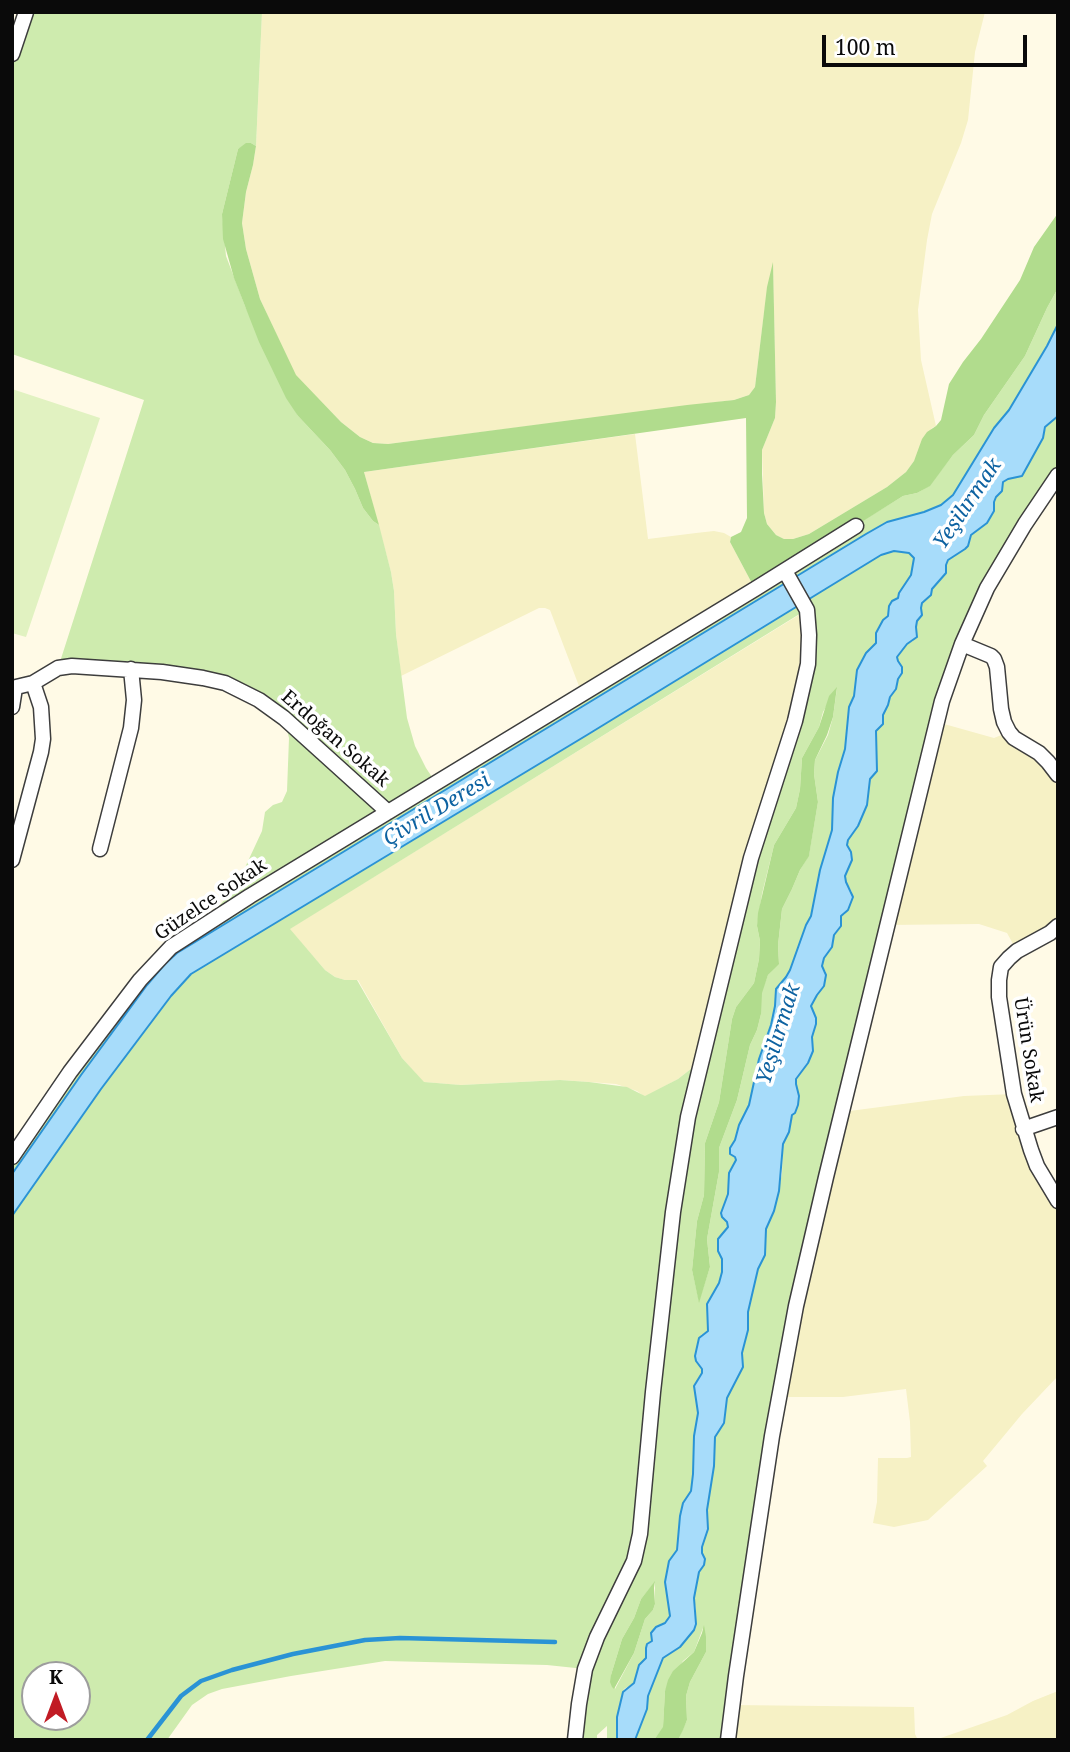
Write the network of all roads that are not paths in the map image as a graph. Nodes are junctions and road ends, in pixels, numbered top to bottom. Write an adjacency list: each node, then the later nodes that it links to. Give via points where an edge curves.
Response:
1 (26, 12): 2 (street)
2 (12, 54)
3 (1058, 475): 6 (street, via 987,588)
4 (856, 526): 5 (street, Güzelce Sokak)
5 (788, 576): 12 (street, Güzelce Sokak); 20 (street, via 807,610 808,664 795,721 751,858 688,1117 673,1212 640,1534 634,1560 585,1670)
6 (962, 644): 11 (street, via 995,659 1001,709 1009,732); 21 (street, via 942,701 796,1306 772,1436)
7 (131, 669): 8 (street, Erdoğan Sokak, via 72,666 58,668); 12 (street, Erdoğan Sokak, via 225,683 259,699); 13 (street, via 131,727)
8 (33, 683): 9 (street, Erdoğan Sokak); 14 (street, via 41,707 43,739)
9 (14, 688): 10 (street)
10 (12, 708)
11 (1058, 775)
12 (388, 812): 18 (street, Güzelce Sokak, via 189,934 160,957 70,1072)
13 (100, 849)
14 (12, 860)
15 (1058, 926): 17 (street, Ürün Sokak, via 1017,951 1001,967 999,998)
16 (1058, 1117): 17 (street)
17 (1023, 1129): 19 (street, Ürün Sokak, via 1037,1166)
18 (12, 1157)
19 (1058, 1201)
20 (575, 1740)
21 (728, 1740)

